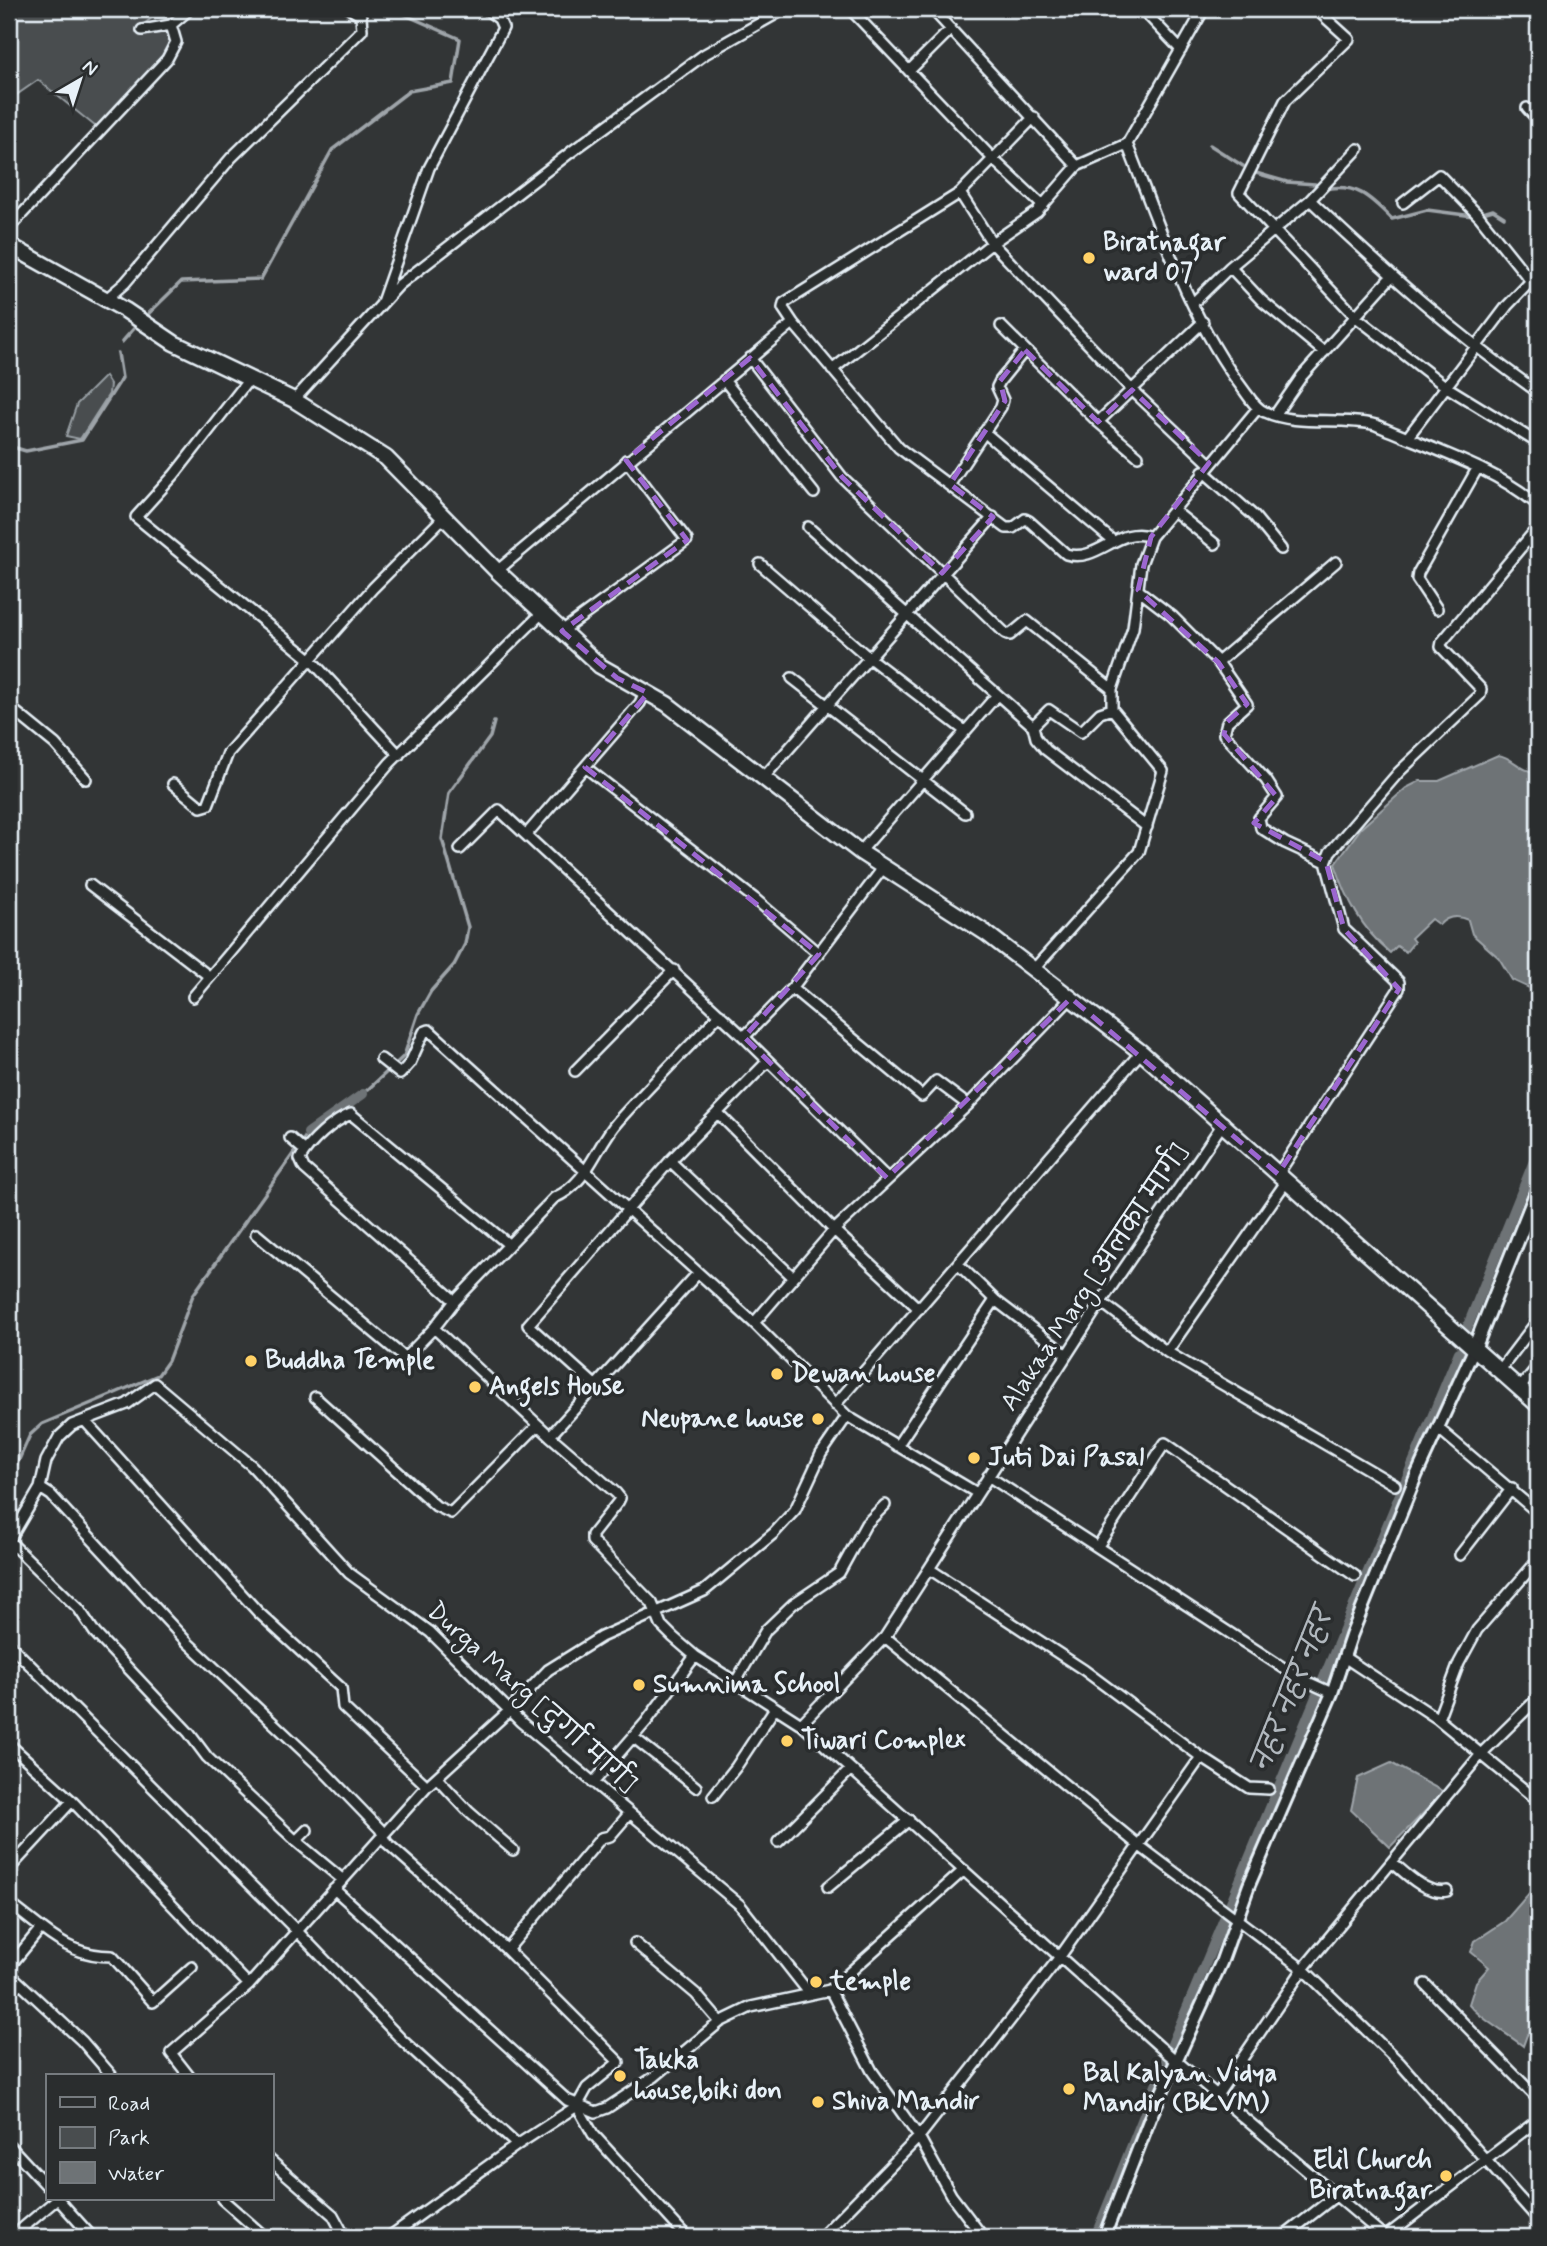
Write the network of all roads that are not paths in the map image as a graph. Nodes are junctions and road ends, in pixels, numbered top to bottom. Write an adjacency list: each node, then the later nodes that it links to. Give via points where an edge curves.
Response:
1 (190, 9): 10 (street)
2 (350, 9): 34 (street, via 361,16 362,30 230,158 125,283)
3 (486, 9): 36 (street, via 503,27 429,168)
4 (785, 9): 36 (street, via 705,54 571,152 399,285)
5 (850, 9): 14 (street)
6 (932, 9): 11 (street)
7 (1142, 9): 13 (street)
8 (1204, 9): 13 (street)
9 (1316, 9): 27 (street, via 1349,39 1285,101 1239,193)
10 (171, 25): 12 (street); 26 (street, via 176,42 167,59)
11 (951, 29): 14 (street); 16 (street)
12 (142, 30)
13 (1181, 50): 18 (street)
14 (909, 71): 20 (street)
15 (1527, 108): 17 (street)
16 (1034, 117): 20 (street); 21 (street)
17 (1538, 120)
18 (1127, 144): 21 (street); 35 (street)
19 (1358, 149): 23 (street)
20 (995, 161): 22 (street); 25 (street)
21 (1077, 166): 25 (street)
22 (960, 193): 28 (street); 39 (street, via 784,303)
23 (1310, 201): 27 (street); 31 (street)
24 (1403, 203): 32 (street, via 1439,175)
25 (1043, 206): 28 (street)
26 (9, 228)
27 (1274, 232): 30 (street); 37 (street)
28 (992, 243): 45 (street); 49 (street)
29 (9, 245): 34 (main road)
30 (1230, 267): 35 (street); 43 (street, via 1262,302)
31 (1391, 278): 37 (street); 41 (street)
32 (1531, 281): 33 (street); 41 (street)
33 (1538, 290)
34 (104, 300): 46 (main road, via 200,357)
35 (1193, 303): 38 (street)
36 (382, 304): 51 (street)
37 (1356, 317): 43 (street); 48 (street)
38 (1203, 322): 49 (street); 52 (street, via 1220,359)
39 (793, 323): 44 (street); 45 (street)
40 (1001, 326): 42 (street)
41 (1475, 348): 48 (street); 50 (street)
42 (1026, 350): 54 (street); 55 (street, via 1000,381 997,387 1003,400)
43 (1324, 352): 53 (street)
44 (750, 358): 47 (street); 77 (street, via 842,477)
45 (832, 370): 62 (street, via 899,448)
46 (250, 378): 51 (main road); 84 (street, via 135,517)
47 (724, 380): 59 (street); 63 (street)
48 (1445, 386): 56 (street); 57 (street)
49 (1132, 390): 54 (street); 60 (street)
50 (1538, 392)
51 (295, 400): 66 (main road, via 386,458)
52 (1258, 408): 53 (street); 60 (street)
53 (1275, 415): 56 (street, via 1360,421)
54 (1098, 422): 58 (street)
55 (984, 432): 62 (street); 71 (street)
56 (1407, 438): 61 (street)
57 (1538, 443)
58 (1138, 456)
59 (626, 460): 76 (street); 82 (street, via 687,540)
60 (1206, 467): 65 (street); 73 (street)
61 (1477, 469): 64 (street); 79 (street, via 1418,573 1417,579)
62 (950, 484): 67 (street)
63 (814, 493)
64 (1538, 505)
65 (1173, 510): 70 (street); 72 (street)
66 (445, 516): 76 (main road); 84 (street, via 373,588)
67 (993, 517): 71 (street, via 1010,529 1029,521 1073,556 1088,555); 77 (street)
68 (808, 527): 81 (street)
69 (1538, 527): 106 (street, via 1442,642 1441,647 1481,689 1480,695 1399,772 1343,834)
70 (1152, 537): 71 (street, via 1129,533); 78 (street, via 1141,564)
71 (1113, 541)
72 (1215, 544)
73 (1281, 549)
74 (1336, 562): 85 (street)
75 (760, 564): 83 (street)
76 (497, 571): 80 (main road)
77 (942, 573): 81 (street); 87 (street, via 1005,633 1010,635 1027,621)
78 (1138, 590): 85 (street); 87 (street, via 1133,628)
79 (1437, 609)
80 (542, 613): 82 (main road); 95 (street)
81 (907, 613): 83 (street); 89 (street)
82 (562, 631): 88 (main road, via 608,672)
83 (868, 657): 90 (street); 94 (street)
84 (311, 660): 95 (street); 100 (street, via 228,753 208,805 201,807)
85 (1218, 662): 106 (street, via 1247,704 1227,722 1224,734 1277,797 1259,818 1262,828)
86 (792, 678): 90 (street)
87 (1112, 689): 92 (street)
88 (645, 692): 96 (street); 97 (main road)
89 (997, 695): 93 (street); 94 (street)
90 (825, 706): 97 (street); 99 (street)
91 (12, 709): 98 (street, via 55,744)
92 (1112, 709): 93 (street, via 1100,713 1081,732 1049,710); 102 (street, via 1163,771)
93 (1033, 726): 102 (street, via 1046,750)
94 (965, 731): 99 (street)
95 (399, 755): 112 (street)
96 (585, 767): 103 (street); 109 (street)
97 (764, 776): 105 (main road)
98 (86, 779)
99 (922, 779): 101 (street); 105 (street)
100 (173, 784)
101 (965, 813)
102 (1147, 827): 110 (street, via 1139,852)
103 (526, 835): 104 (street, via 499,810); 111 (street)
104 (460, 849)
105 (860, 852): 107 (main road)
106 (1326, 862): 130 (street, via 1344,929 1399,982 1399,989)
107 (883, 868): 109 (street); 110 (main road)
108 (90, 885): 112 (street)
109 (819, 954): 113 (street)
110 (1034, 969): 115 (main road)
111 (674, 970): 116 (street); 121 (street)
112 (210, 977): 114 (street)
113 (792, 988): 117 (street); 122 (street, via 922,1096 936,1081)
114 (193, 997)
115 (1071, 998): 118 (main road); 122 (street)
116 (720, 1014): 117 (street); 128 (street, via 620,1119 600,1144)
117 (744, 1037): 120 (street)
118 (1141, 1052): 124 (main road); 136 (street)
119 (381, 1059): 128 (street, via 400,1074 429,1030)
120 (768, 1061): 123 (street); 129 (street)
121 (575, 1070)
122 (968, 1105): 129 (street)
123 (718, 1113): 127 (street); 133 (street)
124 (1224, 1122): 130 (main road); 141 (street, Alakaa Marg [अलका मार्ग])
125 (290, 1138): 126 (street)
126 (305, 1151): 135 (street, via 351,1114); 140 (street, via 300,1160 304,1168)
127 (670, 1161): 132 (street); 138 (street)
128 (587, 1173): 132 (street); 135 (street)
129 (887, 1178): 133 (street)
130 (1282, 1178): 146 (main road); 147 (street)
131 (1538, 1189): 146 (main road)
132 (628, 1209): 137 (street); 151 (street, via 528,1325)
133 (834, 1230): 138 (street); 142 (street)
134 (256, 1234): 145 (street, via 405,1358)
135 (508, 1244): 140 (street)
136 (958, 1264): 139 (street); 142 (street)
137 (698, 1273): 144 (street); 151 (street)
138 (793, 1277): 144 (street)
139 (995, 1300): 148 (street); 161 (street)
140 (455, 1301): 145 (street)
141 (1101, 1302): 147 (street); 148 (street, Alakaa Marg [अलका मार्ग])
142 (919, 1309): 154 (street)
143 (1538, 1320): 150 (street)
144 (754, 1323): 154 (street)
145 (434, 1328): 158 (street)
146 (1474, 1349): 150 (main road); 159 (street)
147 (1167, 1352): 163 (street)
148 (1067, 1354): 162 (street, Alakaa Marg [अलका मार्ग])
149 (1538, 1366): 152 (street)
150 (1500, 1370): 152 (main road)
151 (596, 1387): 160 (street)
152 (1520, 1388): 155 (main road)
153 (315, 1397): 158 (street, via 436,1506 451,1513)
154 (835, 1405): 156 (street)
155 (1538, 1405)
156 (847, 1416): 161 (street); 175 (street, via 821,1454 795,1510 774,1533 704,1591)
157 (85, 1421): 164 (street, via 72,1425 51,1449); 184 (street, Durga Marg [दुर्गा मार्ग], via 127,1404 155,1384 252,1466 349,1573 448,1647); 194 (street, via 258,1612 341,1688 343,1707)
158 (538, 1425): 160 (street)
159 (1439, 1429): 165 (street); 179 (street)
160 (550, 1436): 175 (street, via 620,1497 592,1541 652,1603)
161 (897, 1447): 166 (street)
162 (988, 1476): 166 (street, Alakaa Marg [अलका मार्ग]); 170 (street)
163 (1395, 1485)
164 (40, 1488): 169 (street); 203 (street, via 187,1642)
165 (1512, 1488): 168 (street); 171 (street)
166 (977, 1493): 173 (street, Alakaa Marg [अलका मार्ग])
167 (885, 1505): 180 (street, via 866,1524 839,1573 793,1604 766,1630)
168 (1538, 1513)
169 (9, 1541): 204 (street, via 79,1609 95,1633 207,1757)
170 (1098, 1546): 174 (street, via 1164,1443); 181 (street)
171 (1460, 1555)
172 (1538, 1560): 185 (street, via 1477,1630)
173 (931, 1570): 176 (street, Alakaa Marg [अलका मार्ग]); 190 (street, via 1084,1670)
174 (1355, 1576)
175 (656, 1614): 178 (street, via 661,1625); 184 (street, via 561,1660)
176 (885, 1637): 186 (street, Alakaa Marg [अलका मार्ग]); 206 (street)
177 (9, 1644): 218 (street)
178 (695, 1656): 180 (street); 187 (street)
179 (1344, 1657): 181 (street); 185 (street)
180 (735, 1683): 183 (street)
181 (1329, 1692): 216 (street)
182 (1538, 1698): 189 (street)
183 (775, 1708): 186 (street); 197 (street)
184 (509, 1711): 192 (street); 193 (street, Durga Marg [दुर्गा मार्ग])
185 (1438, 1719): 189 (street)
186 (801, 1724): 191 (street)
187 (633, 1737): 193 (street); 195 (street)
188 (9, 1744): 199 (street)
189 (1482, 1753): 198 (street); 208 (street)
190 (1201, 1757): 196 (street, via 1249,1788); 206 (street)
191 (851, 1769): 201 (street); 205 (street)
192 (437, 1778): 194 (street); 207 (street)
193 (593, 1783): 200 (street, Durga Marg [दुर्गा मार्ग])
194 (427, 1786): 203 (street)
195 (696, 1787)
196 (1269, 1789)
197 (713, 1796)
198 (1531, 1796)
199 (72, 1801): 209 (street); 227 (street)
200 (629, 1814): 220 (street, via 610,1836 601,1838); 229 (street, Durga Marg [दुर्गा मार्ग], via 740,1905)
201 (909, 1820): 210 (street); 212 (street)
202 (307, 1830): 204 (street)
203 (384, 1834): 211 (street); 220 (street, via 387,1843)
204 (296, 1841): 211 (street)
205 (778, 1842)
206 (1137, 1844): 216 (street); 221 (street)
207 (513, 1850)
208 (1392, 1862): 214 (street, via 1423,1886 1439,1893); 224 (street)
209 (9, 1869)
210 (964, 1870): 221 (street); 228 (street)
211 (343, 1880): 213 (street)
212 (828, 1887)
213 (334, 1889): 218 (street); 236 (street, via 507,2048)
214 (1447, 1891)
215 (9, 1903): 217 (street)
216 (1236, 1916): 224 (street); 231 (street)
217 (41, 1928): 222 (street); 223 (street, via 61,1944 88,1956 112,1956 153,2002)
218 (297, 1931): 227 (street); 239 (street, via 412,2050)
219 (635, 1943): 230 (street, via 686,1984)
220 (507, 1950): 236 (street, via 619,2062 587,2088)
221 (1059, 1958): 231 (street); 238 (street)
222 (9, 1967)
223 (192, 1968)
224 (1303, 1969): 234 (street); 241 (street, via 1399,2062)
225 (9, 1973): 232 (street)
226 (1425, 1984): 235 (street)
227 (249, 1986): 233 (street, via 171,2053)
228 (830, 1990): 229 (street); 238 (street, via 872,2071)
229 (810, 1994): 230 (street, via 751,2007)
230 (720, 2022): 236 (street, via 654,2077 607,2108 596,2112)
231 (1177, 2060): 234 (street); 257 (street)
232 (110, 2074)
233 (187, 2074)
234 (1218, 2094): 244 (street)
235 (1538, 2099)
236 (578, 2106): 239 (street); 254 (street, via 593,2134)
237 (1538, 2120): 241 (street)
238 (919, 2137): 255 (street); 256 (street, via 951,2195)
239 (517, 2145): 253 (street)
240 (11, 2151): 243 (street)
241 (1486, 2162): 248 (street); 259 (street)
242 (273, 2163): 252 (street, via 333,2215)
243 (46, 2185)
244 (1338, 2194): 258 (street); 259 (street)
245 (57, 2200): 249 (street)
246 (59, 2200): 250 (street)
247 (223, 2200): 251 (street)
248 (1538, 2219)
249 (12, 2237)
250 (92, 2237)
251 (265, 2237)
252 (345, 2237)
253 (390, 2237)
254 (687, 2237)
255 (821, 2237)
256 (983, 2237)
257 (1104, 2237)
258 (1283, 2237)
259 (1385, 2237)

